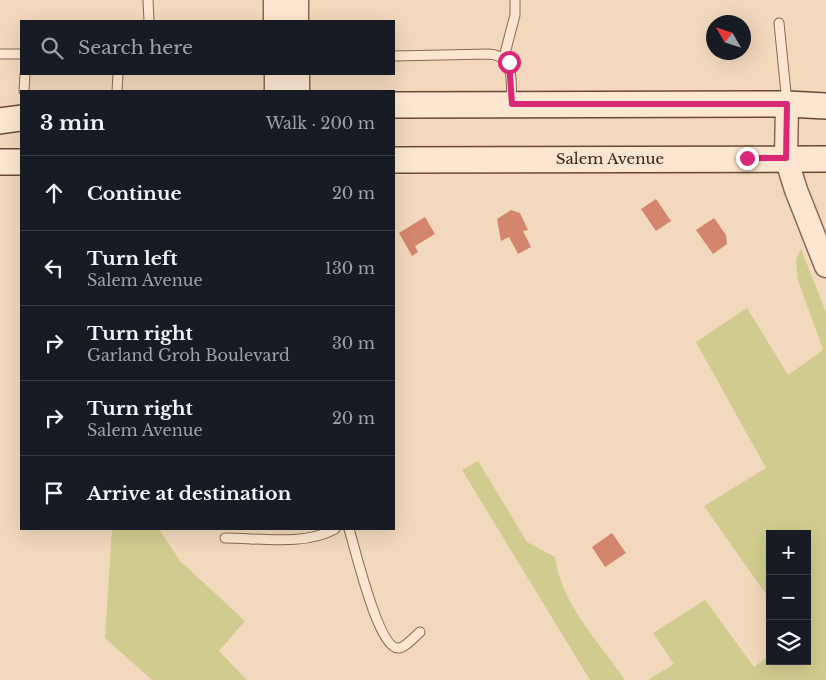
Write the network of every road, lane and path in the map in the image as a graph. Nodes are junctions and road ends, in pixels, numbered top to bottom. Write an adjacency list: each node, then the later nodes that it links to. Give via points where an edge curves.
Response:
1 (148, 0): 5 (lane)
2 (275, 0): 6 (street)
3 (297, 0): 7 (street)
4 (515, 0): 12 (lane, via 516,15)
5 (149, 20)
6 (275, 20)
7 (297, 20)
8 (779, 23): 22 (lane)
9 (0, 54): 10 (lane)
10 (20, 54)
11 (395, 56): 12 (lane, via 489,54)
12 (504, 57): 21 (lane, via 509,62)
13 (25, 75): 17 (lane)
14 (118, 75): 18 (lane)
15 (276, 75): 19 (street)
16 (298, 75): 20 (street)
17 (24, 90)
18 (117, 90)
19 (276, 90)
20 (298, 90)
21 (512, 104): 22 (main road); 23 (main road)
22 (787, 104): 24 (main road); 27 (street)
23 (395, 105)
24 (826, 106)
25 (20, 118): 26 (main road)
26 (0, 121)
27 (786, 158): 28 (main road, Salem Avenue); 29 (main road, Salem Avenue); 32 (street)
28 (826, 158)
29 (395, 160)
30 (0, 162): 31 (main road)
31 (20, 162)
32 (826, 266)
33 (333, 530): 35 (lane, via 322,536 299,538)
34 (349, 530): 36 (lane, via 379,625 388,643 401,648)
35 (225, 538)
36 (420, 632)

